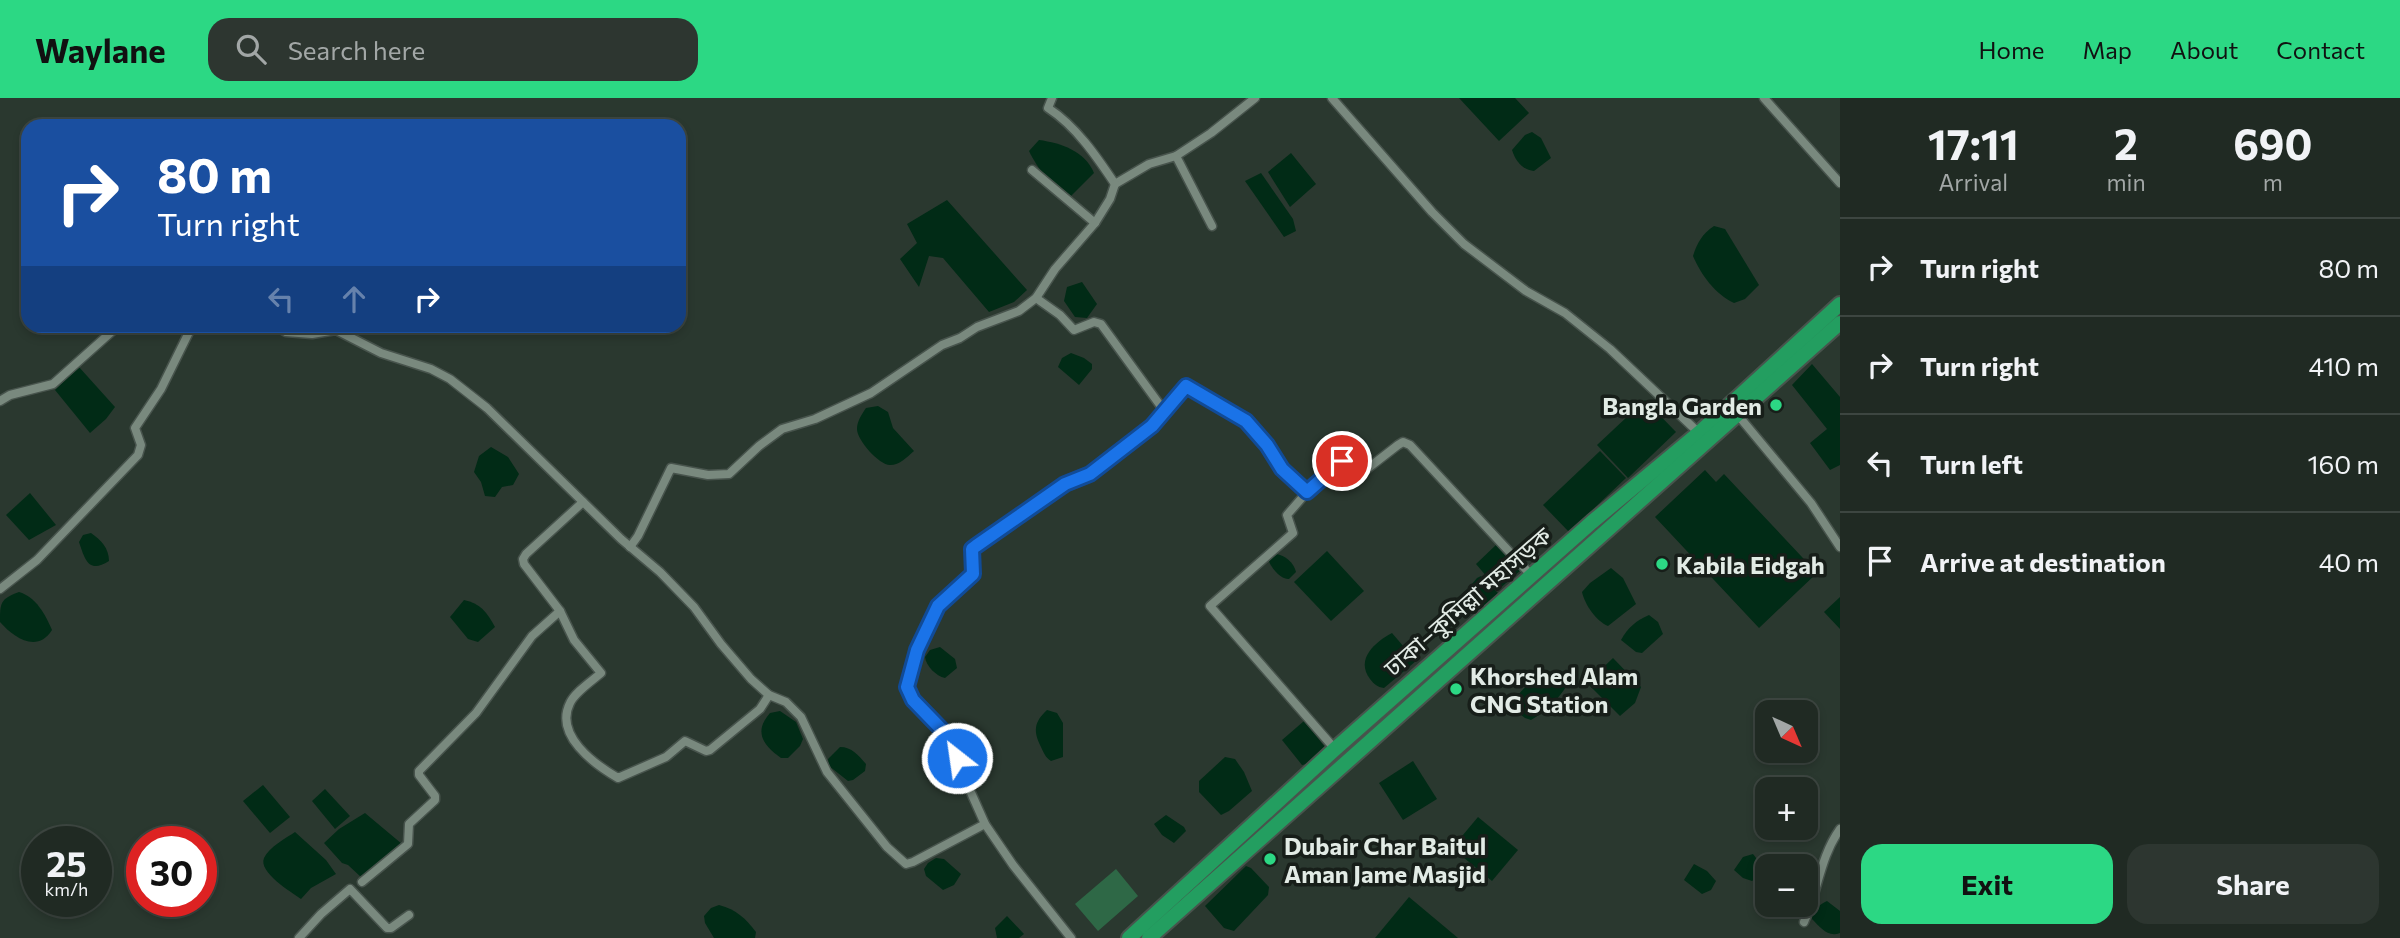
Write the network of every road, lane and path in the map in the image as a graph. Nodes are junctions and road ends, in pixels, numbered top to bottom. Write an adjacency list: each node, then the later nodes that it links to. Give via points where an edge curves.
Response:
1 (1052, 98): 8 (street, via 1048,108 1093,152)
2 (1255, 98): 5 (street)
3 (1332, 98): 23 (street, via 1464,244 1610,349)
4 (1765, 98): 7 (street)
5 (1176, 156): 8 (street, via 1149,164); 10 (street)
6 (1032, 170): 9 (street)
7 (1840, 183)
8 (1115, 184): 9 (street)
9 (1094, 223): 11 (street)
10 (1212, 226)
11 (1036, 298): 21 (street, via 1074,330 1101,324); 26 (street, via 1019,311 942,345 871,393 782,429 729,474 671,468)
12 (1840, 304): 19 (highway, ঢাকা–কুমিল্লা মহাসড়ক)
13 (1840, 323): 19 (highway, ঢাকা–কুমিল্লা মহাসড়ক)
14 (110, 333): 20 (street, via 53,384)
15 (189, 333): 29 (street, via 161,390 135,428 141,445 138,455 37,559)
16 (299, 333): 17 (street)
17 (318, 333)
18 (342, 333): 25 (street, via 450,379 487,408)
19 (1768, 378): 22 (highway, ঢাকা–কুমিল্লা মহাসড়ক); 23 (highway, ঢাকা–কুমিল্লা মহাসড়ক)
20 (0, 401)
21 (1165, 412): 24 (street, via 1188,386 1246,421 1282,469); 33 (street, via 1090,474 1054,491 972,549 973,574 938,606 917,650 907,687 913,700 944,732)
22 (1737, 414): 27 (street, via 1811,503); 41 (highway, ঢাকা–কুমিল্লা মহাসড়ক)
23 (1699, 433): 28 (highway, ঢাকা–কুমিল্লা মহাসড়ক)
24 (1307, 492): 28 (street, via 1342,461 1367,469 1403,442); 32 (street, via 1287,515 1293,533 1210,606)
25 (583, 502): 26 (street); 30 (street, via 523,559)
26 (630, 547): 31 (street, via 694,607 743,670)
27 (1840, 547)
28 (1531, 575): 32 (highway, ঢাকা–কুমিল্লা মহাসড়ক)
29 (0, 589)
30 (560, 611): 31 (street, via 574,640 601,673 571,700 566,715 568,733 587,756 618,778 666,757 685,741 710,750 760,709); 35 (street, via 532,636 476,713 419,771 435,800 409,824 408,844)
31 (769, 695): 33 (street, via 786,702 801,717 827,772 906,864)
32 (1335, 748): 40 (highway, ঢাকা–কুমিল্লা মহাসড়ক)
33 (985, 824): 39 (street)
34 (1840, 829): 37 (street, via 1823,862)
35 (362, 882)
36 (408, 915): 38 (street, via 387,928 350,890)
37 (1804, 922)
38 (299, 938)
39 (1070, 938)
40 (1129, 938)
41 (1149, 938)

